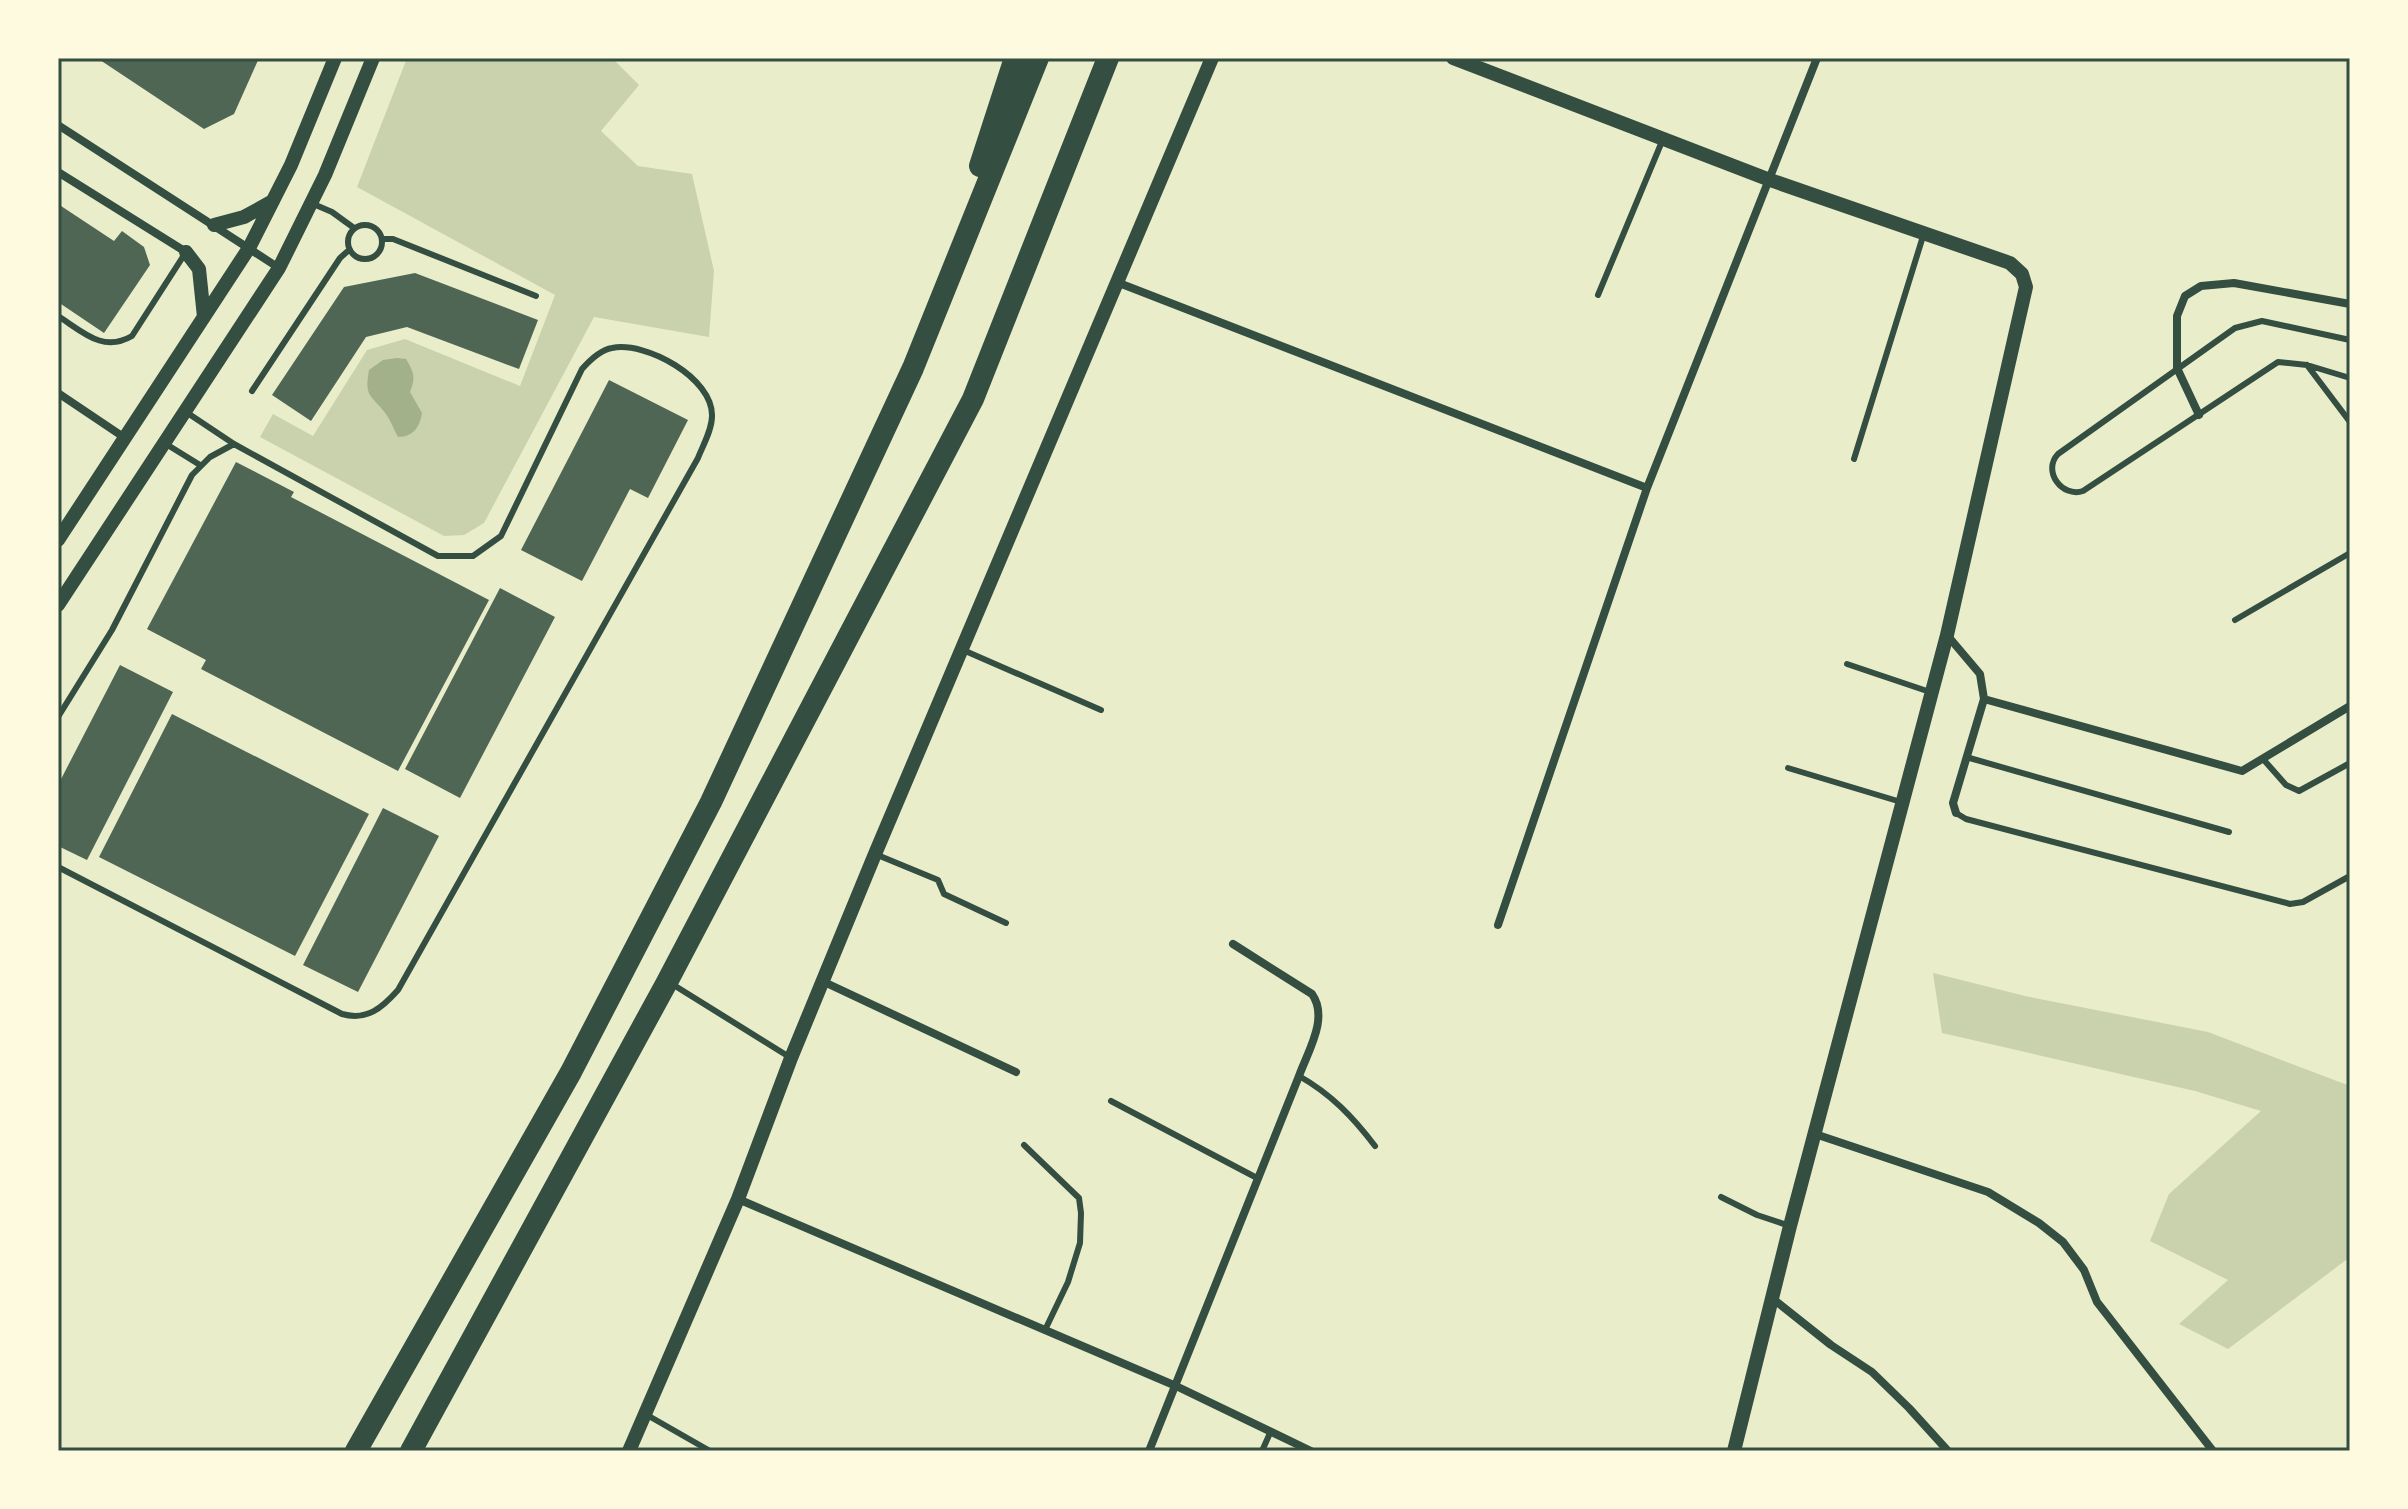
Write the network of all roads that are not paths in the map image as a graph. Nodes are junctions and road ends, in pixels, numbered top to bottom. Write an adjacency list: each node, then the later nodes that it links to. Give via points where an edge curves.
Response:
1 (335, 58): 13 (street)
2 (373, 58): 14 (street)
3 (1015, 58): 31 (highway)
4 (1038, 58): 31 (highway)
5 (1108, 58): 70 (highway, via 973,399)
6 (1212, 58): 23 (street)
7 (1453, 58): 10 (street)
8 (1817, 58): 12 (street)
9 (58, 125): 15 (street)
10 (1663, 139): 12 (street); 24 (lane)
11 (58, 172): 21 (street)
12 (1770, 180): 17 (street); 44 (street)
13 (273, 201): 15 (street); 19 (street)
14 (311, 203): 16 (lane); 22 (street)
15 (214, 225): 19 (street)
16 (354, 228): 18 (lane, via 373,227); 20 (lane)
17 (1924, 233): 42 (lane); 49 (street, via 2010,263 2026,287)
18 (382, 239): 20 (lane, via 372,257 362,259); 25 (lane)
19 (249, 248): 22 (street); 28 (street)
20 (349, 250): 34 (lane)
21 (186, 252): 27 (lane, via 132,336 118,344 104,344); 28 (street, via 199,269)
22 (279, 268): 36 (street)
23 (1119, 283): 44 (street); 50 (street)
24 (1598, 295)
25 (536, 296)
26 (2350, 304): 32 (street, via 2234,283 2201,286 2185,296 2177,316)
27 (58, 316)
28 (204, 317): 39 (street)
29 (2350, 340): 32 (lane, via 2262,321 2235,328)
30 (2307, 365): 33 (lane); 37 (lane, via 2278,362); 38 (lane)
31 (913, 368): 88 (highway, via 711,802 571,1072)
32 (2177, 368): 37 (street); 37 (lane, via 2052,459 2053,476 2067,492 2083,491)
33 (2350, 378)
34 (252, 391)
35 (58, 393): 39 (street)
36 (186, 412): 40 (street); 41 (lane)
37 (2199, 415)
38 (2350, 422)
39 (125, 438): 45 (street)
40 (165, 443): 43 (lane); 47 (street)
41 (234, 444): 43 (lane); 65 (lane, via 438,556 460,557 473,556 501,536 582,369 594,356 628,347 675,364 696,379 712,416 698,458 398,990 382,1008 354,1017 342,1014)
42 (1854, 459)
43 (200, 465): 56 (lane)
44 (1647, 488): 68 (street)
45 (58, 540)
46 (2350, 553): 48 (lane)
47 (58, 605)
48 (2235, 620)
49 (1947, 635): 52 (street); 53 (street, via 1980,674)
50 (963, 650): 55 (lane); 64 (street)
51 (1847, 664): 52 (lane)
52 (1930, 692): 61 (street)
53 (1984, 699): 57 (street); 58 (street, via 2242,771)
54 (2350, 706): 58 (street)
55 (1101, 710)
56 (60, 715)
57 (1966, 757): 62 (street, via 1953,803); 63 (lane)
58 (2263, 759): 59 (lane, via 2286,785 2299,791)
59 (2350, 763)
60 (1788, 768): 61 (lane)
61 (1901, 802): 76 (street)
62 (1956, 813): 66 (lane, via 2290,904)
63 (2229, 832)
64 (875, 854): 67 (lane, via 938,880 944,894); 71 (street)
65 (58, 867)
66 (2350, 876)
67 (1006, 923)
68 (1498, 925)
69 (1233, 944): 74 (street, via 1301,985 1318,1003 1321,1015)
70 (668, 981): 72 (lane); 89 (highway)
71 (822, 981): 72 (street); 73 (street)
72 (791, 1058): 81 (street)
73 (1016, 1072)
74 (1299, 1076): 78 (lane, via 1340,1105); 79 (street)
75 (1111, 1101): 79 (lane)
76 (1815, 1134): 82 (street); 97 (street, via 1988,1192 2063,1242 2084,1270 2097,1302)
77 (1024, 1145): 84 (lane, via 1079,1198 1081,1213 1080,1243 1068,1282)
78 (1375, 1146)
79 (1257, 1178): 85 (street)
80 (1721, 1197): 82 (lane)
81 (738, 1199): 84 (street); 86 (street)
82 (1790, 1226): 83 (street)
83 (1772, 1298): 95 (street); 96 (street, via 1872,1372)
84 (1045, 1330): 85 (street)
85 (1176, 1386): 87 (street); 92 (street)
86 (644, 1413): 90 (street); 91 (lane)
87 (1270, 1433): 93 (lane); 94 (street)
88 (356, 1451)
89 (411, 1451)
90 (629, 1451)
91 (710, 1451)
92 (1149, 1451)
93 (1262, 1451)
94 (1311, 1451)
95 (1734, 1451)
96 (1948, 1451)
97 (2213, 1451)

